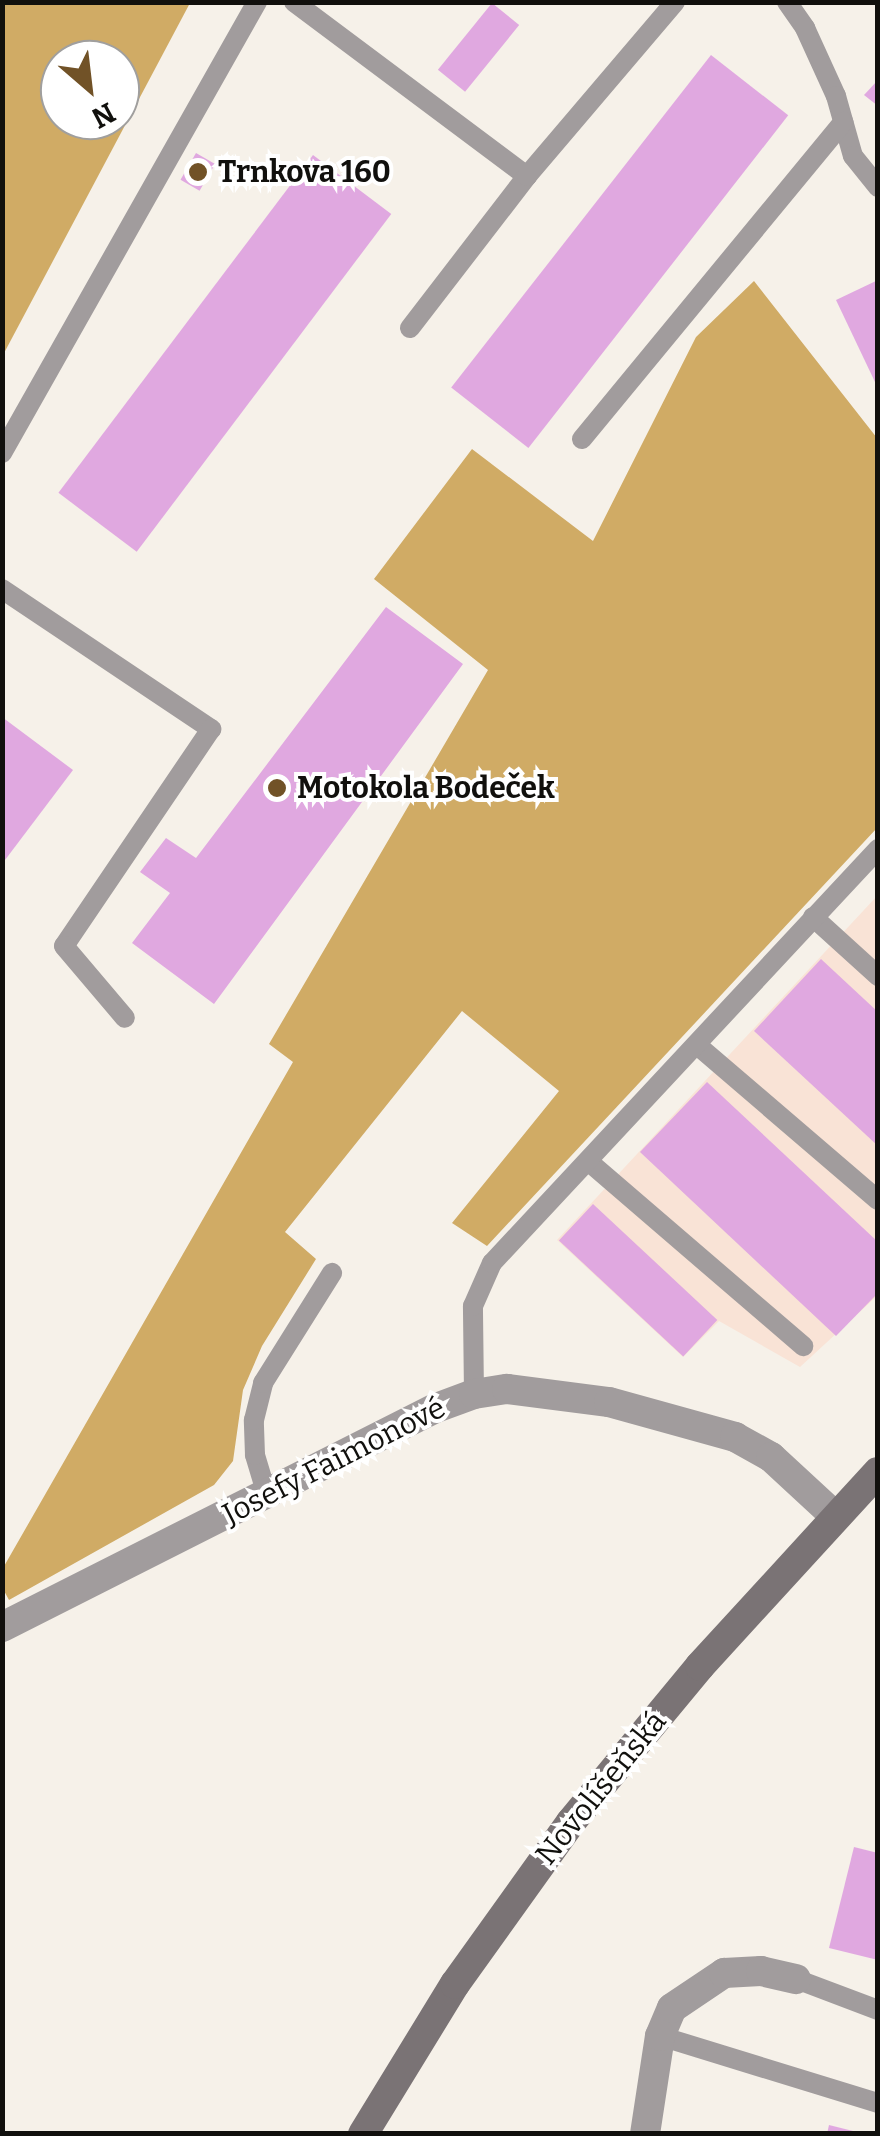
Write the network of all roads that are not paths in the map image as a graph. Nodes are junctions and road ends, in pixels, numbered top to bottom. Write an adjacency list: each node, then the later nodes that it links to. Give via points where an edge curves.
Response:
1 (257, 2): 10 (lane)
2 (294, 2): 6 (lane)
3 (676, 2): 6 (lane)
4 (787, 2): 5 (lane, via 805,28)
5 (843, 122): 7 (lane, via 853,156); 9 (lane)
6 (527, 176): 8 (lane)
7 (878, 187)
8 (410, 328)
9 (582, 439)
10 (2, 453)
11 (2, 589): 15 (lane, via 211,729 64,946)
12 (878, 849): 13 (lane)
13 (813, 918): 14 (lane); 16 (lane)
14 (878, 976)
15 (125, 1018)
16 (697, 1045): 17 (lane); 18 (lane)
17 (588, 1162): 20 (lane); 21 (lane, via 479,1286 473,1306)
18 (878, 1200)
19 (332, 1273): 23 (lane, via 263,1383 255,1455)
20 (803, 1346)
21 (474, 1394): 23 (street, Josefy Faimonové); 24 (street, Josefy Faimonové, via 544,1390 735,1437 771,1457)
22 (878, 1472): 24 (street, Novolíšeňská)
23 (267, 1495): 25 (street, Josefy Faimonové)
24 (835, 1516): 30 (street, Novolíšeňská, via 689,1679 510,1902)
25 (2, 1627)
26 (796, 1979): 27 (lane); 28 (street, via 761,1971 724,1974 672,2008)
27 (878, 2010)
28 (660, 2036): 29 (lane); 31 (street)
29 (878, 2103)
30 (363, 2134)
31 (645, 2134)

